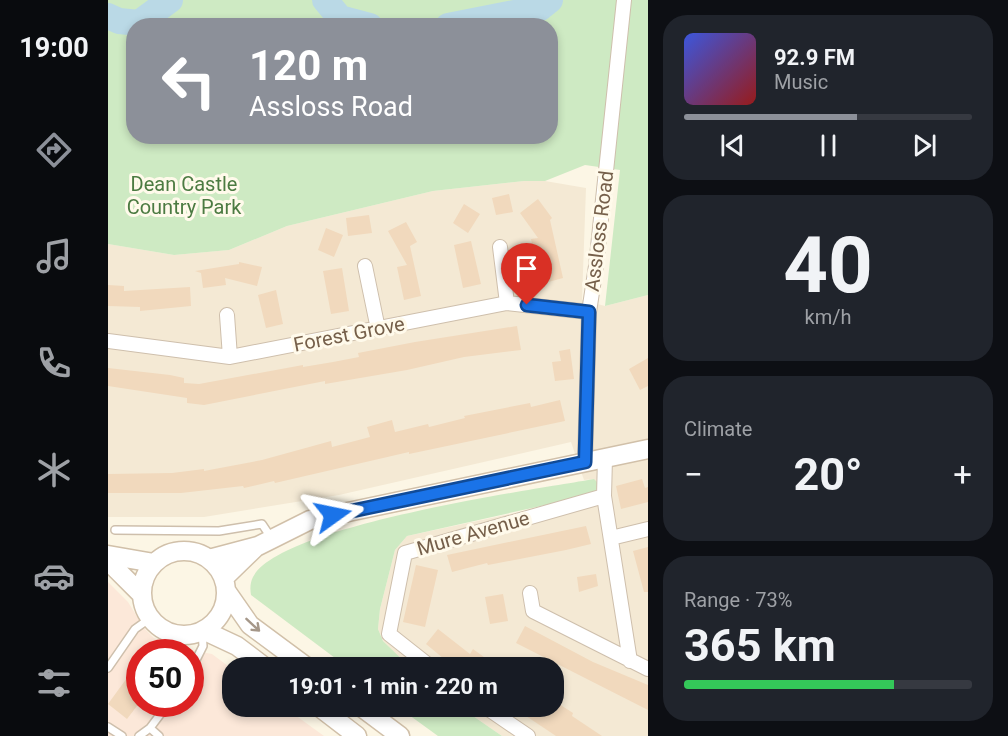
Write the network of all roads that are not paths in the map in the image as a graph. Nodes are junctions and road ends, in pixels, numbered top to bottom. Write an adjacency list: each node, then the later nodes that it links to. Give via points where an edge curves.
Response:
1 (624, 0): 5 (street, Assloss Road)
2 (500, 247): 4 (street)
3 (365, 266): 7 (street)
4 (507, 303): 5 (street, Forest Grove); 7 (street, Forest Grove)
5 (589, 312): 12 (street, Assloss Road)
6 (227, 315): 9 (street)
7 (378, 329): 9 (street, Forest Grove)
8 (108, 341): 9 (street, Forest Grove)
9 (230, 357)
10 (648, 448): 11 (main road)
11 (605, 458): 12 (main road); 13 (street)
12 (585, 462): 17 (main road, via 310,520)
13 (604, 496): 16 (street); 30 (street, Mure Avenue, via 405,553 389,634)
14 (648, 529): 16 (street)
15 (115, 530): 17 (lane, via 219,531 262,524)
16 (611, 538): 31 (street)
17 (265, 543): 19 (main road); 22 (main road)
18 (108, 555): 21 (main road)
19 (209, 559): 21 (main road, via 187,551 164,556); 22 (main road, via 218,567)
20 (108, 561): 24 (main road)
21 (154, 563): 24 (main road, via 142,583)
22 (225, 585): 26 (main road, via 226,602 219,618); 29 (main road, one-way to 29, via 250,625)
23 (530, 593): 31 (street, via 533,611)
24 (141, 594): 25 (main road)
25 (149, 619): 26 (main road, via 173,635); 32 (lane, via 135,628)
26 (203, 632): 27 (lane); 28 (main road, via 237,646)
27 (203, 639)
28 (252, 657)
29 (293, 657)
30 (418, 657)
31 (630, 661): 33 (street)
32 (110, 663)
33 (648, 669)
34 (158, 717): 39 (lane)
35 (332, 717): 43 (main road)
36 (375, 717): 44 (main road)
37 (500, 717): 45 (street)
38 (108, 727): 40 (lane)
39 (150, 728): 41 (lane); 42 (lane)
40 (122, 736)
41 (139, 736)
42 (159, 736)
43 (357, 736)
44 (400, 736)
45 (528, 736)

